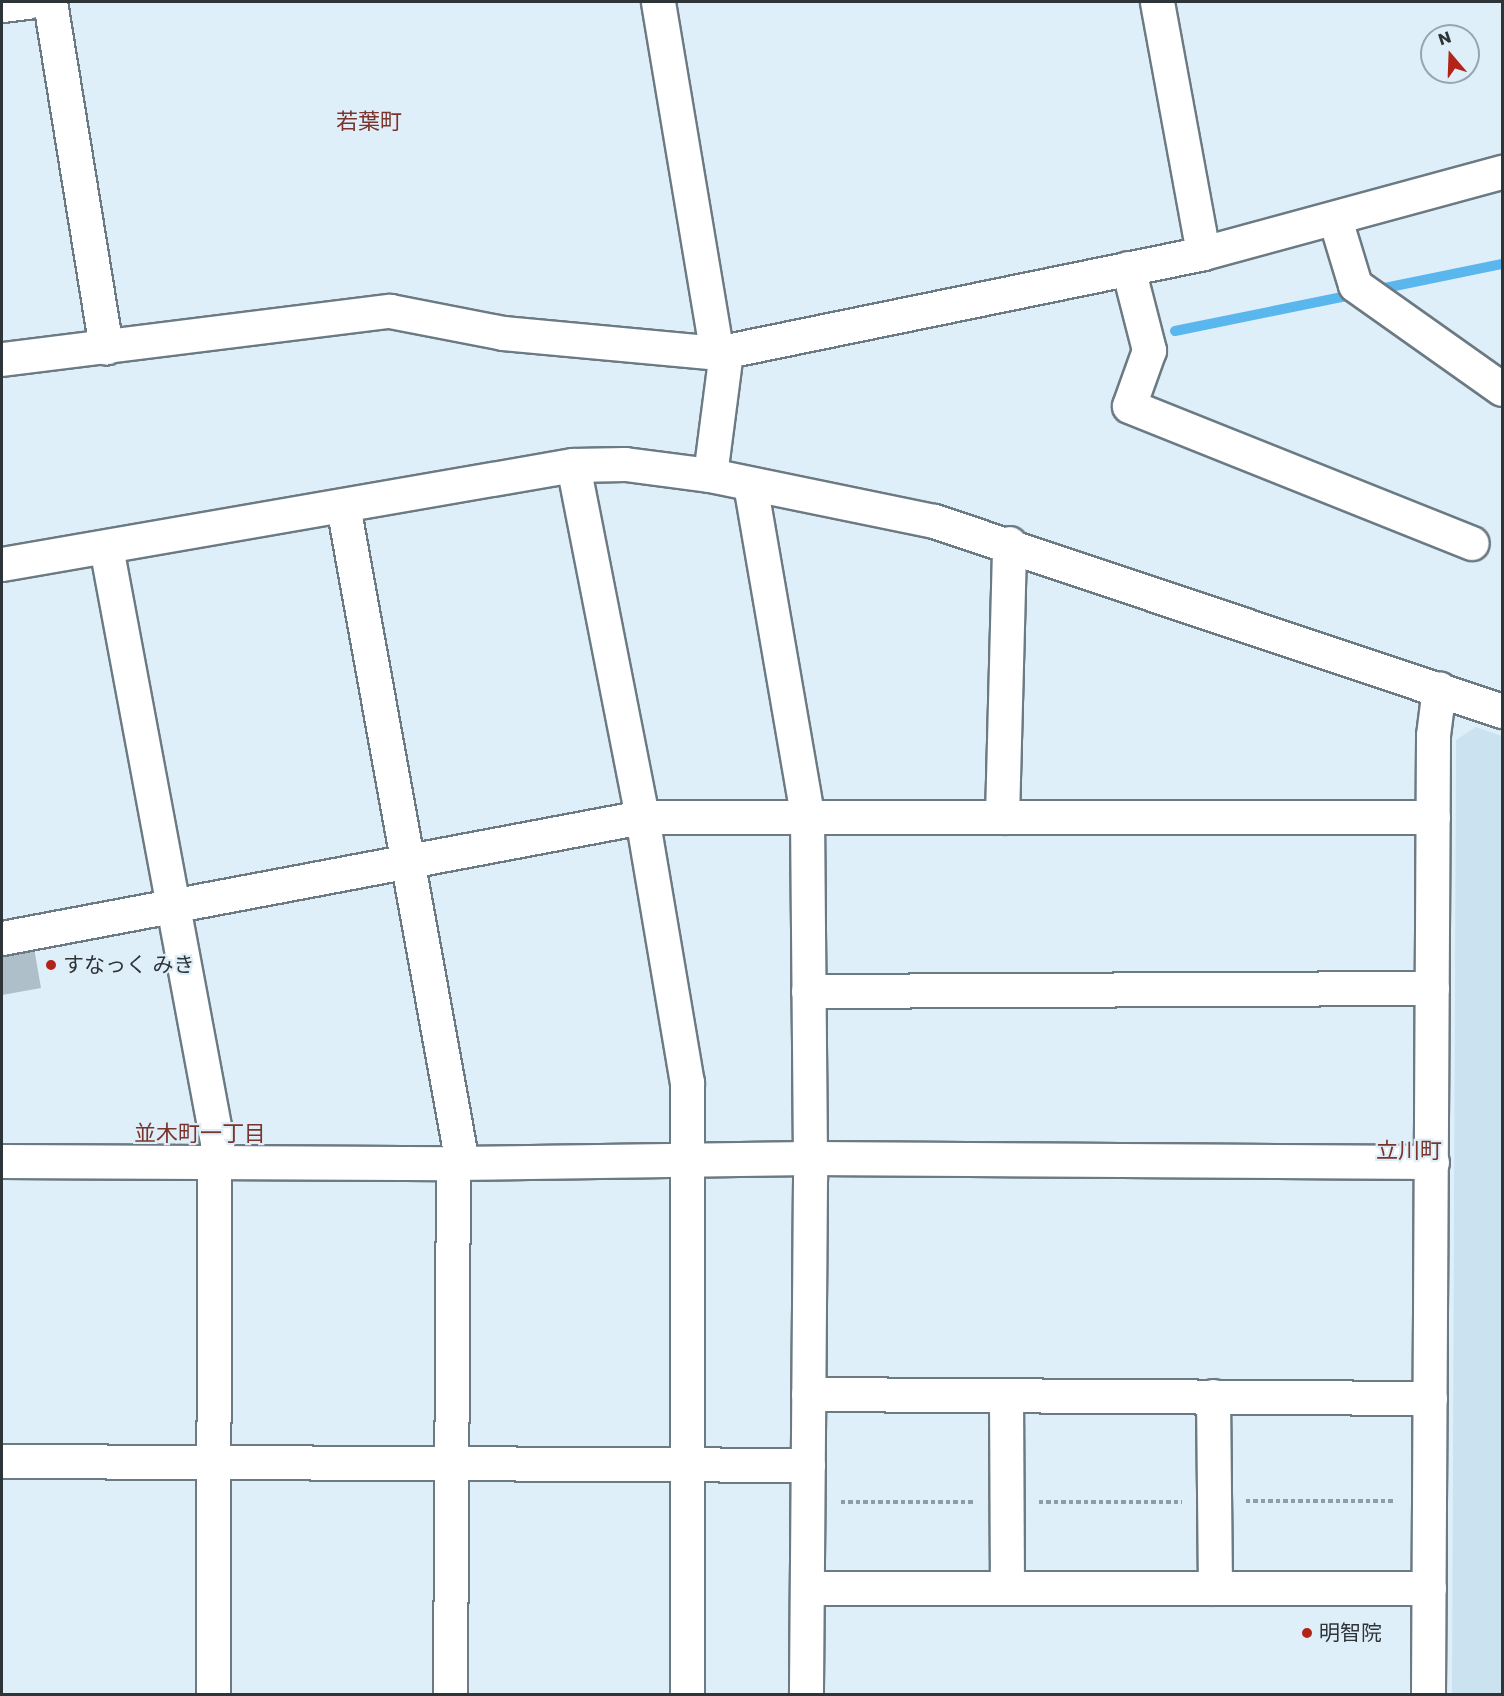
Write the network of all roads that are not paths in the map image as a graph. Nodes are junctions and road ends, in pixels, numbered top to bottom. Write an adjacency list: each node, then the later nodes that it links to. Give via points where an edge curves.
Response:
1 (28, 2): 5 (street)
2 (50, 2): 10 (street)
3 (658, 2): 11 (street)
4 (1157, 2): 8 (street)
5 (2, 5)
6 (1503, 172): 7 (street)
7 (1335, 219): 8 (street); 13 (street, via 1366,293)
8 (1203, 253): 9 (street)
9 (1128, 268): 11 (street); 19 (street, via 1149,350 1129,406)
10 (106, 347): 11 (street, via 390,310 503,333); 12 (street)
11 (721, 352): 15 (street)
12 (2, 359)
13 (1503, 390)
14 (573, 465): 15 (street, via 625,464); 17 (street); 25 (street)
15 (711, 476): 16 (street)
16 (750, 484): 18 (street, via 934,521); 24 (street)
17 (343, 506): 20 (street); 28 (street)
18 (1009, 543): 22 (street); 26 (street)
19 (1472, 543)
20 (106, 547): 21 (street); 29 (street)
21 (2, 564)
22 (1439, 688): 23 (street); 27 (street, via 1433,735)
23 (1503, 711)
24 (807, 815): 25 (street); 26 (street); 32 (street)
25 (642, 817): 28 (street); 34 (street, via 687,1082)
26 (1002, 817): 27 (street)
27 (1433, 817): 31 (street)
28 (407, 862): 29 (street); 38 (street)
29 (173, 907): 30 (street); 36 (street, via 217,1142)
30 (2, 938)
31 (1432, 988): 32 (street); 37 (street)
32 (808, 991): 33 (street)
33 (809, 1158): 34 (street); 37 (street); 39 (street)
34 (689, 1160): 38 (street); 46 (street)
35 (2, 1161): 36 (street)
36 (215, 1162): 38 (street); 44 (street)
37 (1432, 1162): 42 (street)
38 (457, 1163): 45 (street)
39 (808, 1394): 40 (street); 47 (street)
40 (1006, 1395): 41 (street); 50 (street)
41 (1213, 1396): 42 (street); 48 (street)
42 (1430, 1398): 51 (street)
43 (2, 1461): 44 (street)
44 (213, 1463): 45 (street); 52 (street)
45 (450, 1463): 46 (street); 53 (street)
46 (688, 1463): 47 (street); 54 (street)
47 (808, 1465): 49 (street)
48 (1215, 1587): 50 (street); 51 (street)
49 (807, 1588): 50 (street); 55 (street)
50 (1007, 1588)
51 (1429, 1588): 56 (street)
52 (213, 1695)
53 (450, 1695)
54 (687, 1695)
55 (806, 1695)
56 (1428, 1695)

